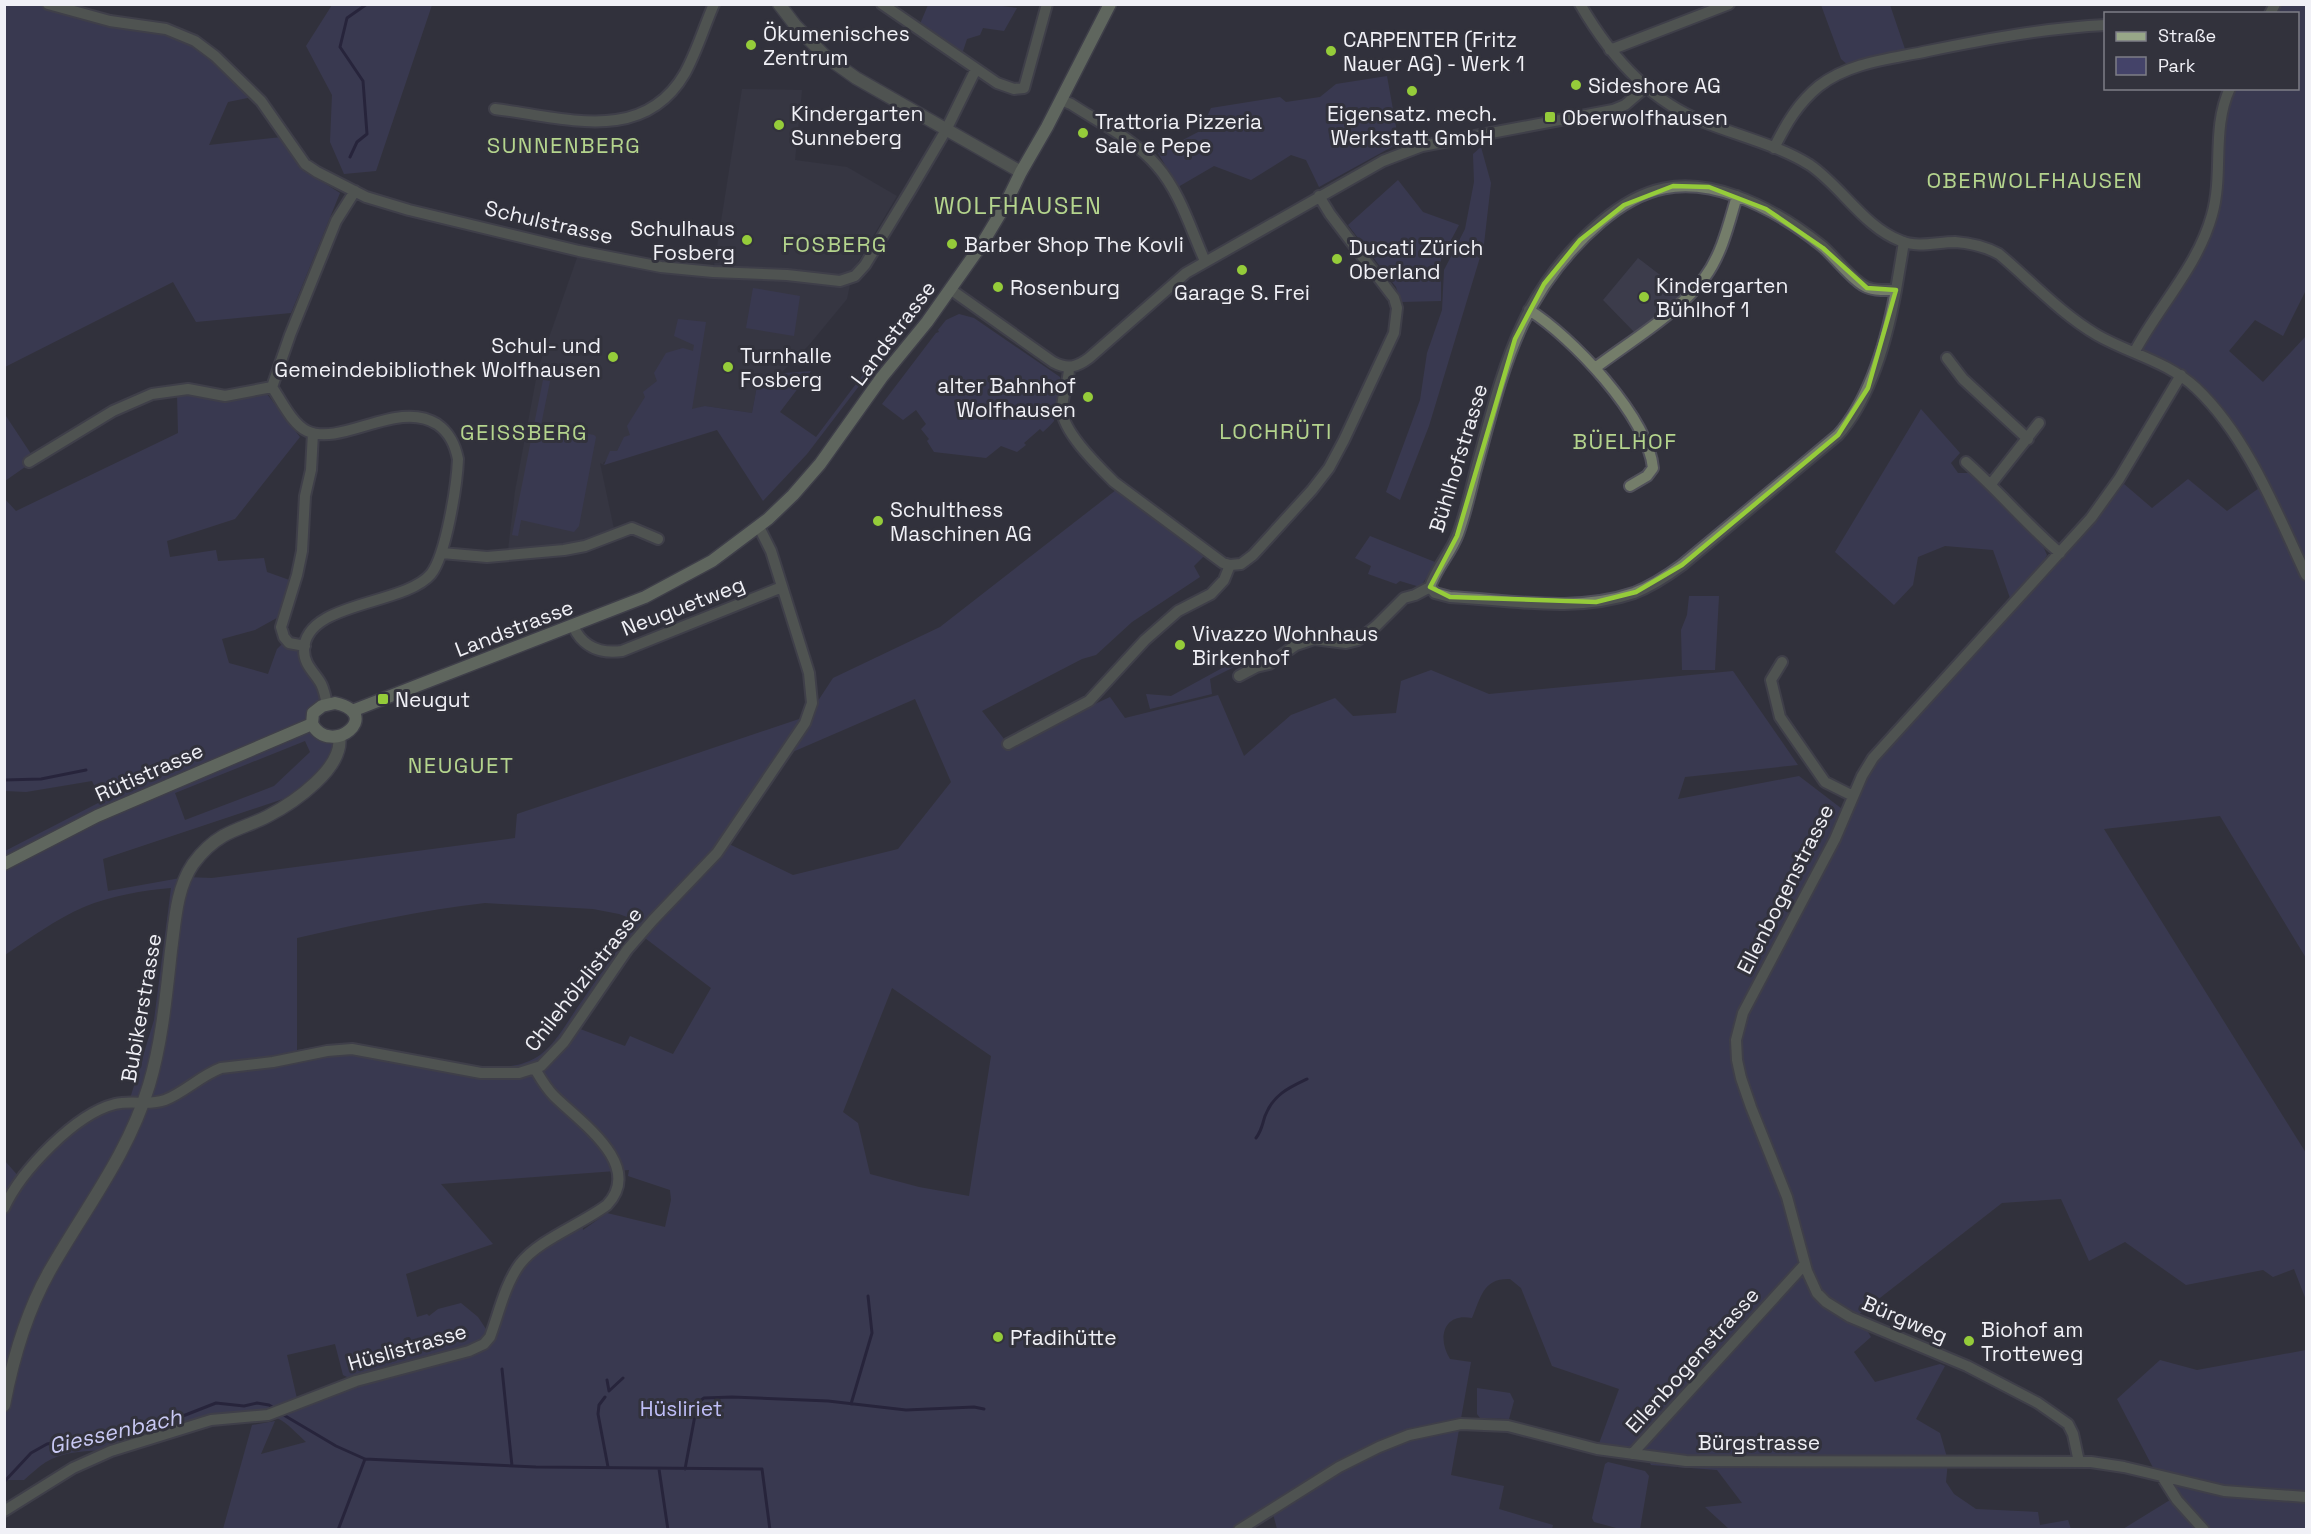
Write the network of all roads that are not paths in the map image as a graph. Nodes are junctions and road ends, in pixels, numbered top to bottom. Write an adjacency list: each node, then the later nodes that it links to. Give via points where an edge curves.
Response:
1 (48, 4): 19 (street, Schulstrasse, via 110,21 165,29 195,41 261,101 305,164)
2 (714, 4): 15 (street, via 683,75 663,99 639,114 602,123)
3 (778, 4): 16 (street, via 825,56)
4 (882, 4): 11 (street)
5 (1047, 4): 11 (street, via 1024,88 997,83)
6 (1110, 4): 14 (main road, Landstrasse)
7 (1580, 4): 10 (street)
8 (1729, 4): 10 (street)
9 (2104, 25): 17 (street, via 1979,40 1858,66 1836,75 1807,97 1791,116)
10 (1610, 50): 12 (street)
11 (976, 69): 16 (street, Schulstrasse)
12 (1646, 87): 17 (street, via 1701,121); 20 (street, via 1625,105 1605,112 1414,148)
13 (2229, 90): 27 (street, via 2220,118 2218,180 2208,227 2186,271)
14 (1061, 100): 18 (main road, Landstrasse); 23 (street, via 1140,149 1158,167 1170,183)
15 (495, 109)
16 (946, 130): 18 (street); 19 (street, Schulstrasse, via 865,265 846,280 649,265 409,210)
17 (1774, 148): 22 (street, via 1817,171 1882,230)
18 (1021, 171): 24 (main road, Landstrasse, via 998,218)
19 (355, 191): 32 (street, via 336,221)
20 (1319, 196): 23 (street); 44 (street, via 1394,298 1394,333 1329,468 1253,555 1241,564)
21 (1737, 196): 25 (street, Bühlhofstrasse, via 1796,226 1867,288); 26 (street, Bühlhofstrasse, via 1689,185 1641,195 1580,240 1544,284); 30 (street, via 1724,239 1705,277 1682,302)
22 (1904, 242): 25 (street); 27 (street, via 1954,242 1987,248 2096,334)
23 (1205, 261): 29 (street, via 1167,288 1089,358)
24 (950, 289): 29 (street, via 1053,362); 40 (main road, Landstrasse, via 821,462)
25 (1896, 290): 47 (street, via 1868,388 1850,421 1838,435 1657,582 1616,598 1580,604 1450,597 1435,593)
26 (1529, 310): 30 (street, via 1561,334); 47 (street, Bühlhofstrasse, via 1508,358 1457,536)
27 (2135, 351): 31 (street)
28 (1947, 358): 35 (street, via 1963,379)
29 (1069, 368): 44 (street, via 1063,415 1086,451 1114,482)
30 (1595, 368): 39 (street, via 1634,422 1653,461 1647,476)
31 (2181, 375): 43 (street, Ellenbogenstrasse, via 2119,479); 45 (street, via 2221,414 2237,436)
32 (273, 387): 34 (street, via 299,425); 36 (street, via 225,396 188,389 152,394 113,411)
33 (2040, 423): 35 (street)
34 (313, 433): 42 (street, via 331,433 407,417 424,418 446,430 458,459); 49 (street, via 302,551 282,627 289,643)
35 (2028, 439): 38 (street)
36 (29, 462)
37 (1966, 462): 38 (street)
38 (1991, 484): 43 (street)
39 (1630, 486)
40 (759, 527): 46 (street, Chilehölzlistrasse); 48 (main road, Landstrasse, via 675,582)
41 (658, 539): 42 (street, via 632,528 564,550 487,557)
42 (442, 553): 49 (street, via 421,583 323,620 312,629)
43 (2060, 553): 57 (street, Ellenbogenstrasse, via 1873,758)
44 (1230, 565): 56 (street, via 1224,580 1210,594 1178,611 1145,640 1089,701)
45 (2307, 575)
46 (782, 587): 48 (street, Neuguetweg, via 621,651 589,646 578,638); 59 (street, Chilehölzlistrasse, via 809,673 813,696 808,716 717,853 641,934 564,1042)
47 (1430, 587): 51 (street, via 1404,598 1358,640 1336,643 1314,639)
48 (573, 626): 53 (main road, Landstrasse)
49 (305, 646): 52 (street, via 307,663 321,684)
50 (1782, 662): 57 (street, via 1771,680 1780,717 1825,782)
51 (1239, 676)
52 (327, 704): 53 (main road, via 341,704); 54 (main road, via 313,713)
53 (352, 711): 55 (main road, via 355,726)
54 (312, 724): 55 (main road, via 320,733); 58 (main road, Rütistrasse, via 90,820)
55 (339, 736): 60 (street, Bubikerstrasse, via 338,755 312,786 281,809 213,843 188,874 178,904 159,1044)
56 (1008, 744)
57 (1853, 796): 62 (street, Ellenbogenstrasse, via 1835,839 1743,1013 1736,1040 1737,1060 1750,1107 1787,1197)
58 (4, 864)
59 (535, 1070): 60 (street, Chilehölzlistrasse, via 481,1073 373,1052 335,1050 221,1068 168,1099); 68 (street, Hüslistrasse, via 549,1090 608,1149 618,1175 616,1191 602,1209 524,1260 513,1277 490,1336 481,1346 348,1384 274,1413 211,1420 111,1451 73,1468)
60 (143, 1103): 61 (street, Chilehölzlistrasse, via 107,1107 81,1122 27,1170); 63 (street, Bubikerstrasse, via 118,1160 36,1296)
61 (4, 1208)
62 (1805, 1264): 64 (street, Ellenbogenstrasse); 65 (street, Bürgweg, via 1818,1293 1837,1310 1988,1376 2057,1415 2070,1427)
63 (4, 1405)
64 (1632, 1454): 65 (street, Bürgstrasse, via 1709,1462); 69 (street, Bürgstrasse, via 1508,1426 1443,1426 1361,1455)
65 (2079, 1462): 66 (street, Bürgstrasse, via 2112,1465)
66 (2163, 1478): 67 (street, Bürgstrasse, via 2240,1493); 70 (street)
67 (2307, 1497)
68 (4, 1511)
69 (1239, 1530)
70 (2204, 1530)

